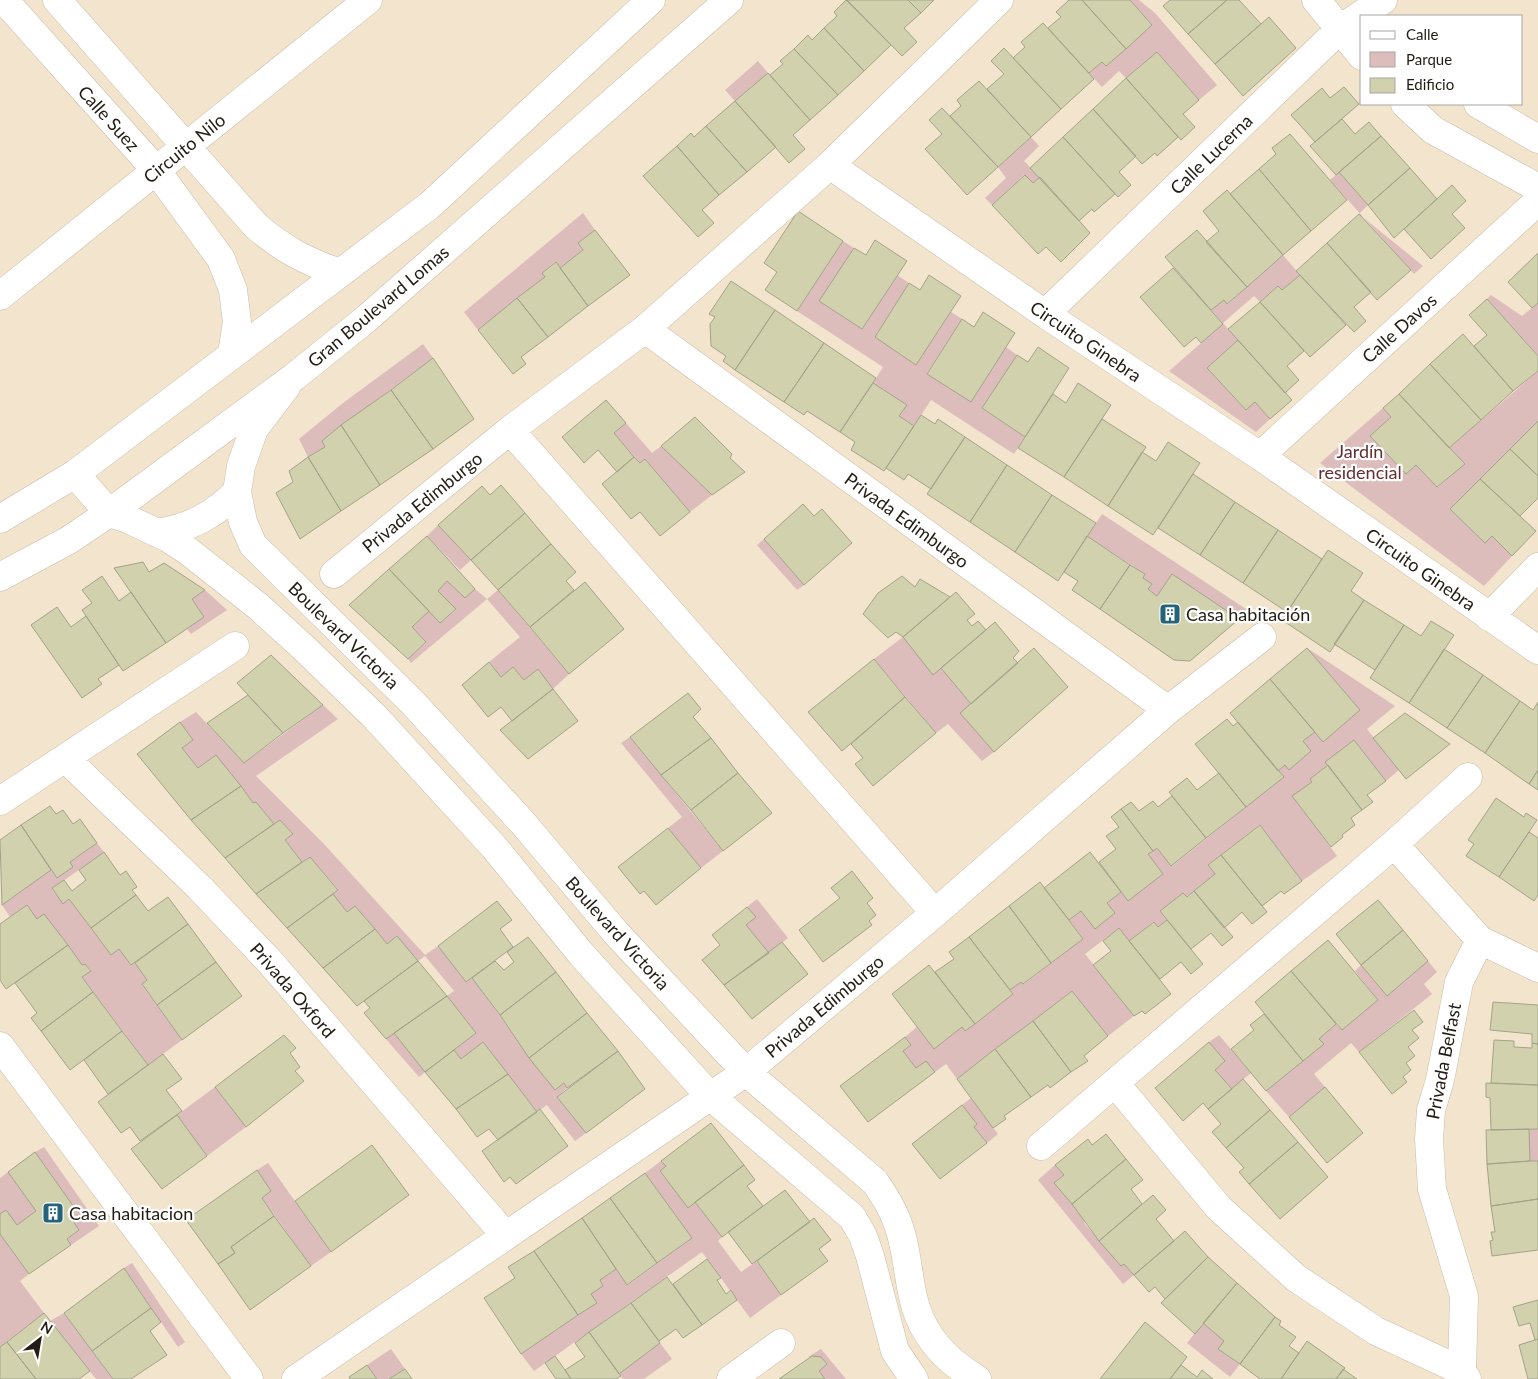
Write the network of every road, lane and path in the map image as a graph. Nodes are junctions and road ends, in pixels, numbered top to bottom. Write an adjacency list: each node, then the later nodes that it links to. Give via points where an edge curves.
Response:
1 (4, 0): 18 (street, Calle Suez)
2 (57, 0): 16 (street)
3 (368, 0): 16 (street, Circuito Nilo)
4 (651, 0): 21 (street, via 430,205)
5 (729, 0): 26 (street, Gran Boulevard Lomas, via 366,319)
6 (999, 0): 17 (street)
7 (1316, 0): 11 (street)
8 (1382, 5): 9 (street, Calle Lucerna)
9 (1364, 15)
10 (1360, 18): 11 (street, Calle Lucerna)
11 (1340, 29): 12 (street); 23 (street, Calle Lucerna)
12 (1360, 54)
13 (1406, 105): 19 (street, via 1433,130)
14 (1480, 105): 15 (street)
15 (1538, 139)
16 (186, 147): 18 (street, Circuito Nilo); 21 (street, via 256,226 274,241 309,262)
17 (830, 165): 23 (street, Circuito Ginebra); 24 (street, Privada Edimburgo)
18 (156, 170): 22 (street, Circuito Nilo); 25 (street, Calle Suez, via 221,259 234,298 237,322)
19 (1538, 188)
20 (1538, 201): 28 (street, Calle Davos)
21 (340, 273): 25 (street)
22 (0, 296)
23 (1045, 314): 28 (street, Circuito Ginebra)
24 (645, 329): 27 (street, Privada Edimburgo); 43 (street, Privada Edimburgo)
25 (232, 354): 29 (street)
26 (294, 377): 30 (street, Boulevard Victoria, via 254,429 241,466); 31 (street, Gran Boulevard Lomas)
27 (510, 430): 35 (street, Privada Edimburgo); 50 (street)
28 (1260, 456): 39 (street, Circuito Ginebra)
29 (74, 474): 31 (street); 32 (street)
30 (238, 492): 33 (street, via 211,515 192,525); 37 (street, Boulevard Victoria, via 243,522 253,545)
31 (109, 514): 33 (street, Boulevard Victoria); 36 (street, Gran Boulevard Lomas)
32 (0, 519)
33 (157, 533): 38 (street, Boulevard Victoria, via 188,551)
34 (1538, 567): 39 (street)
35 (334, 574)
36 (0, 577)
37 (286, 578): 38 (street); 47 (street, Boulevard Victoria, via 371,660)
38 (259, 607): 49 (street, Boulevard Victoria, via 375,717)
39 (1489, 616): 42 (street, Circuito Ginebra)
40 (1262, 637): 43 (street, Privada Edimburgo)
41 (235, 646): 44 (street)
42 (1538, 650)
43 (1168, 710): 50 (street, Privada Edimburgo)
44 (64, 758): 46 (street); 58 (street, Privada Oxford, via 199,887 271,963)
45 (1468, 777): 48 (street)
46 (0, 801)
47 (522, 822): 49 (street); 54 (street, Boulevard Victoria, via 616,933)
48 (1394, 844): 51 (street); 55 (street)
49 (494, 847): 56 (street, Boulevard Victoria, via 582,955)
50 (935, 913): 54 (street, Privada Edimburgo)
51 (1480, 940): 52 (street); 62 (street, Privada Belfast, via 1459,982 1431,1110 1429,1139 1432,1189 1464,1296)
52 (1538, 968)
53 (0, 1046): 63 (street)
54 (746, 1072): 56 (street, Privada Edimburgo); 59 (street, Boulevard Victoria, via 875,1182 897,1220)
55 (1116, 1083): 57 (street); 62 (street, Privada Belfast, via 1219,1208 1296,1278 1376,1331)
56 (709, 1095): 58 (street); 60 (street, Boulevard Victoria, via 852,1217)
57 (1041, 1146)
58 (506, 1235): 64 (street)
59 (903, 1242): 60 (street); 67 (street, Boulevard Victoria, via 916,1309 933,1343 959,1369)
60 (870, 1256): 66 (street, Boulevard Victoria, via 895,1351)
61 (781, 1343): 65 (street)
62 (1464, 1375)
63 (249, 1379)
64 (296, 1379)
65 (731, 1379)
66 (914, 1379)
67 (977, 1379)

